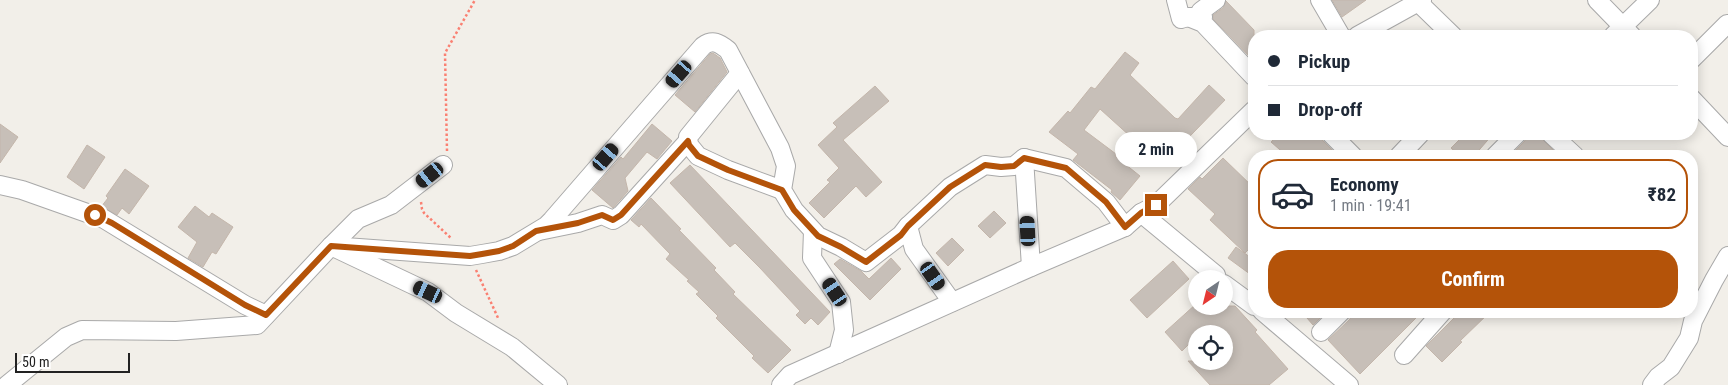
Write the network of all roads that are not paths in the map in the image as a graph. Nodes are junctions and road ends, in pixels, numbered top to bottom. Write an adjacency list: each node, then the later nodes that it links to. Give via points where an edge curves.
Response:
1 (1176, 0): 7 (street, via 1181,19)
2 (1216, 0): 7 (street, via 1202,11 1203,17)
3 (1320, 0): 9 (street)
4 (1597, 0): 12 (street)
5 (1650, 0): 13 (street)
6 (1420, 1): 10 (street); 11 (street)
7 (1188, 17): 15 (street, via 1203,23)
8 (1727, 24): 14 (street)
9 (1338, 30)
10 (1368, 30)
11 (1447, 30)
12 (1620, 30)
13 (1625, 30)
14 (1698, 53)
15 (1248, 71)
16 (740, 72): 24 (street); 32 (street, via 780,148 786,166); 36 (street, via 728,50 721,45 714,42 703,46 552,220)
17 (1698, 105): 19 (street)
18 (1248, 116): 33 (street, via 1156,205)
19 (1728, 135)
20 (1337, 140): 25 (street)
21 (1414, 140): 26 (street)
22 (1511, 140): 27 (street)
23 (1557, 140): 28 (street)
24 (688, 141): 32 (street, via 698,156); 36 (street, via 613,220 602,215)
25 (1346, 150)
26 (1405, 150)
27 (1501, 150)
28 (1568, 150)
29 (1024, 158): 34 (street, via 1014,166 985,165 950,187); 35 (street, via 1066,168 1106,202); 40 (street)
30 (443, 165): 38 (street, via 392,206 358,219)
31 (0, 185): 46 (street, via 104,219)
32 (782, 190): 37 (street)
33 (1141, 213): 35 (street); 41 (street)
34 (908, 226): 37 (street, via 866,262); 43 (street, via 914,249)
35 (1125, 227): 40 (street)
36 (536, 231): 38 (street, via 513,246 470,256)
37 (813, 231): 52 (street, via 812,258 842,302 844,330)
38 (331, 246): 46 (street); 55 (street, via 428,292 512,347)
39 (1728, 256): 45 (street)
40 (1031, 267): 43 (street)
41 (1211, 270)
42 (1233, 291): 44 (street)
43 (952, 302): 52 (street)
44 (1248, 302)
45 (1698, 311)
46 (266, 315): 54 (street, via 257,325 248,326 176,331 82,330 66,337)
47 (1270, 318): 57 (street)
48 (1335, 318): 51 (street)
49 (1438, 318): 53 (street)
50 (1695, 318): 58 (street, via 1689,338 1671,367)
51 (1321, 332)
52 (838, 354): 56 (street, via 790,375)
53 (1404, 355)
54 (6, 383)
55 (558, 385)
56 (781, 385)
57 (1349, 385)
58 (1652, 385)

